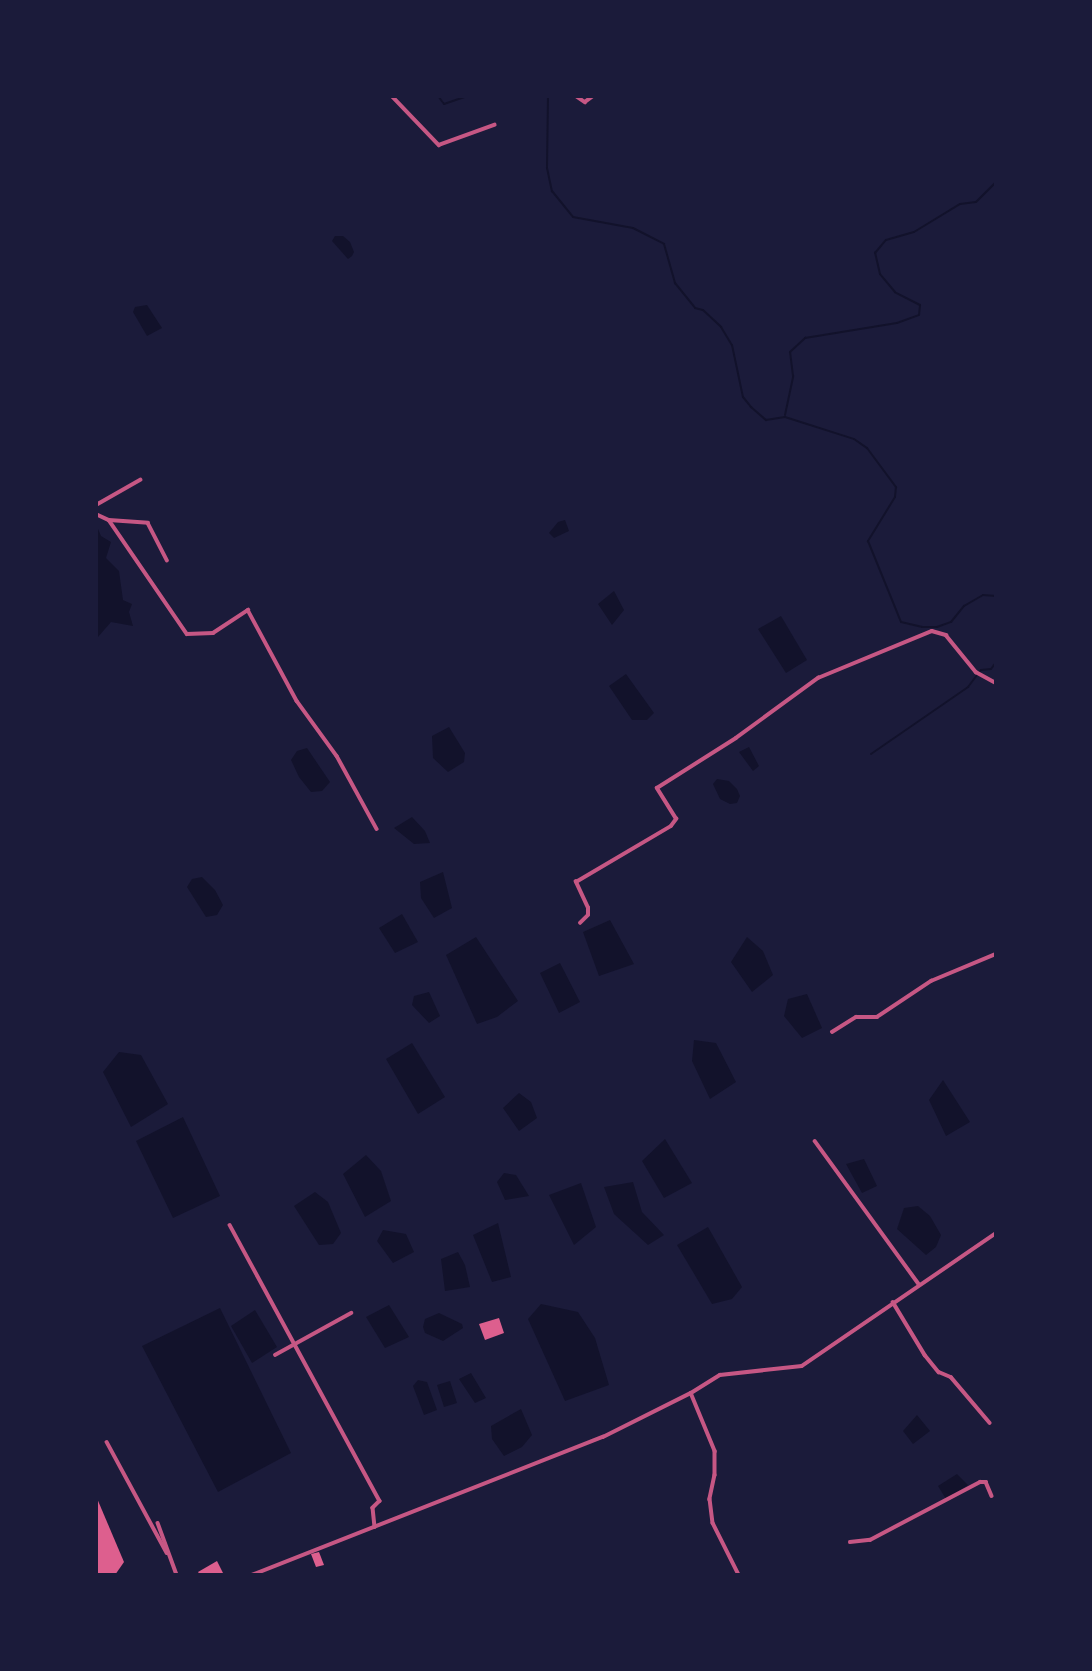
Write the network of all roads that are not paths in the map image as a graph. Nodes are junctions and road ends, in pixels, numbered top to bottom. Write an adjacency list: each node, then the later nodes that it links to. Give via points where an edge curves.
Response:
1 (392, 96): 4 (street, via 439,145)
2 (576, 96): 3 (street, via 585,102)
3 (593, 96)
4 (494, 125)
5 (140, 480): 6 (street)
6 (96, 505)
7 (96, 514): 8 (street)
8 (109, 520): 9 (street, via 148,523); 11 (street, via 187,634 213,633 248,610 297,701 337,756)
9 (167, 560)
10 (996, 682): 12 (street, via 976,673 946,635 932,631 818,678 657,788 676,819 576,883 588,908)
11 (377, 829)
12 (580, 922)
13 (996, 954): 14 (street, via 931,981 877,1017 856,1017)
14 (832, 1032)
15 (815, 1141): 18 (street)
16 (230, 1224): 21 (street)
17 (996, 1233): 18 (street)
18 (919, 1284): 19 (street)
19 (893, 1302): 23 (street, via 802,1366 720,1375); 24 (street, via 925,1355 939,1372 951,1377)
20 (351, 1314): 21 (street)
21 (292, 1343): 22 (street); 28 (street, via 380,1501 373,1508)
22 (275, 1355)
23 (691, 1393): 28 (street, via 603,1437); 33 (street, via 715,1451 710,1499 713,1523)
24 (990, 1423)
25 (107, 1442): 30 (street)
26 (992, 1496): 29 (street, via 986,1482 980,1482 870,1540)
27 (158, 1523): 30 (street)
28 (375, 1528): 32 (street)
29 (850, 1542)
30 (167, 1553): 31 (street)
31 (177, 1575)
32 (252, 1575)
33 (739, 1575)

